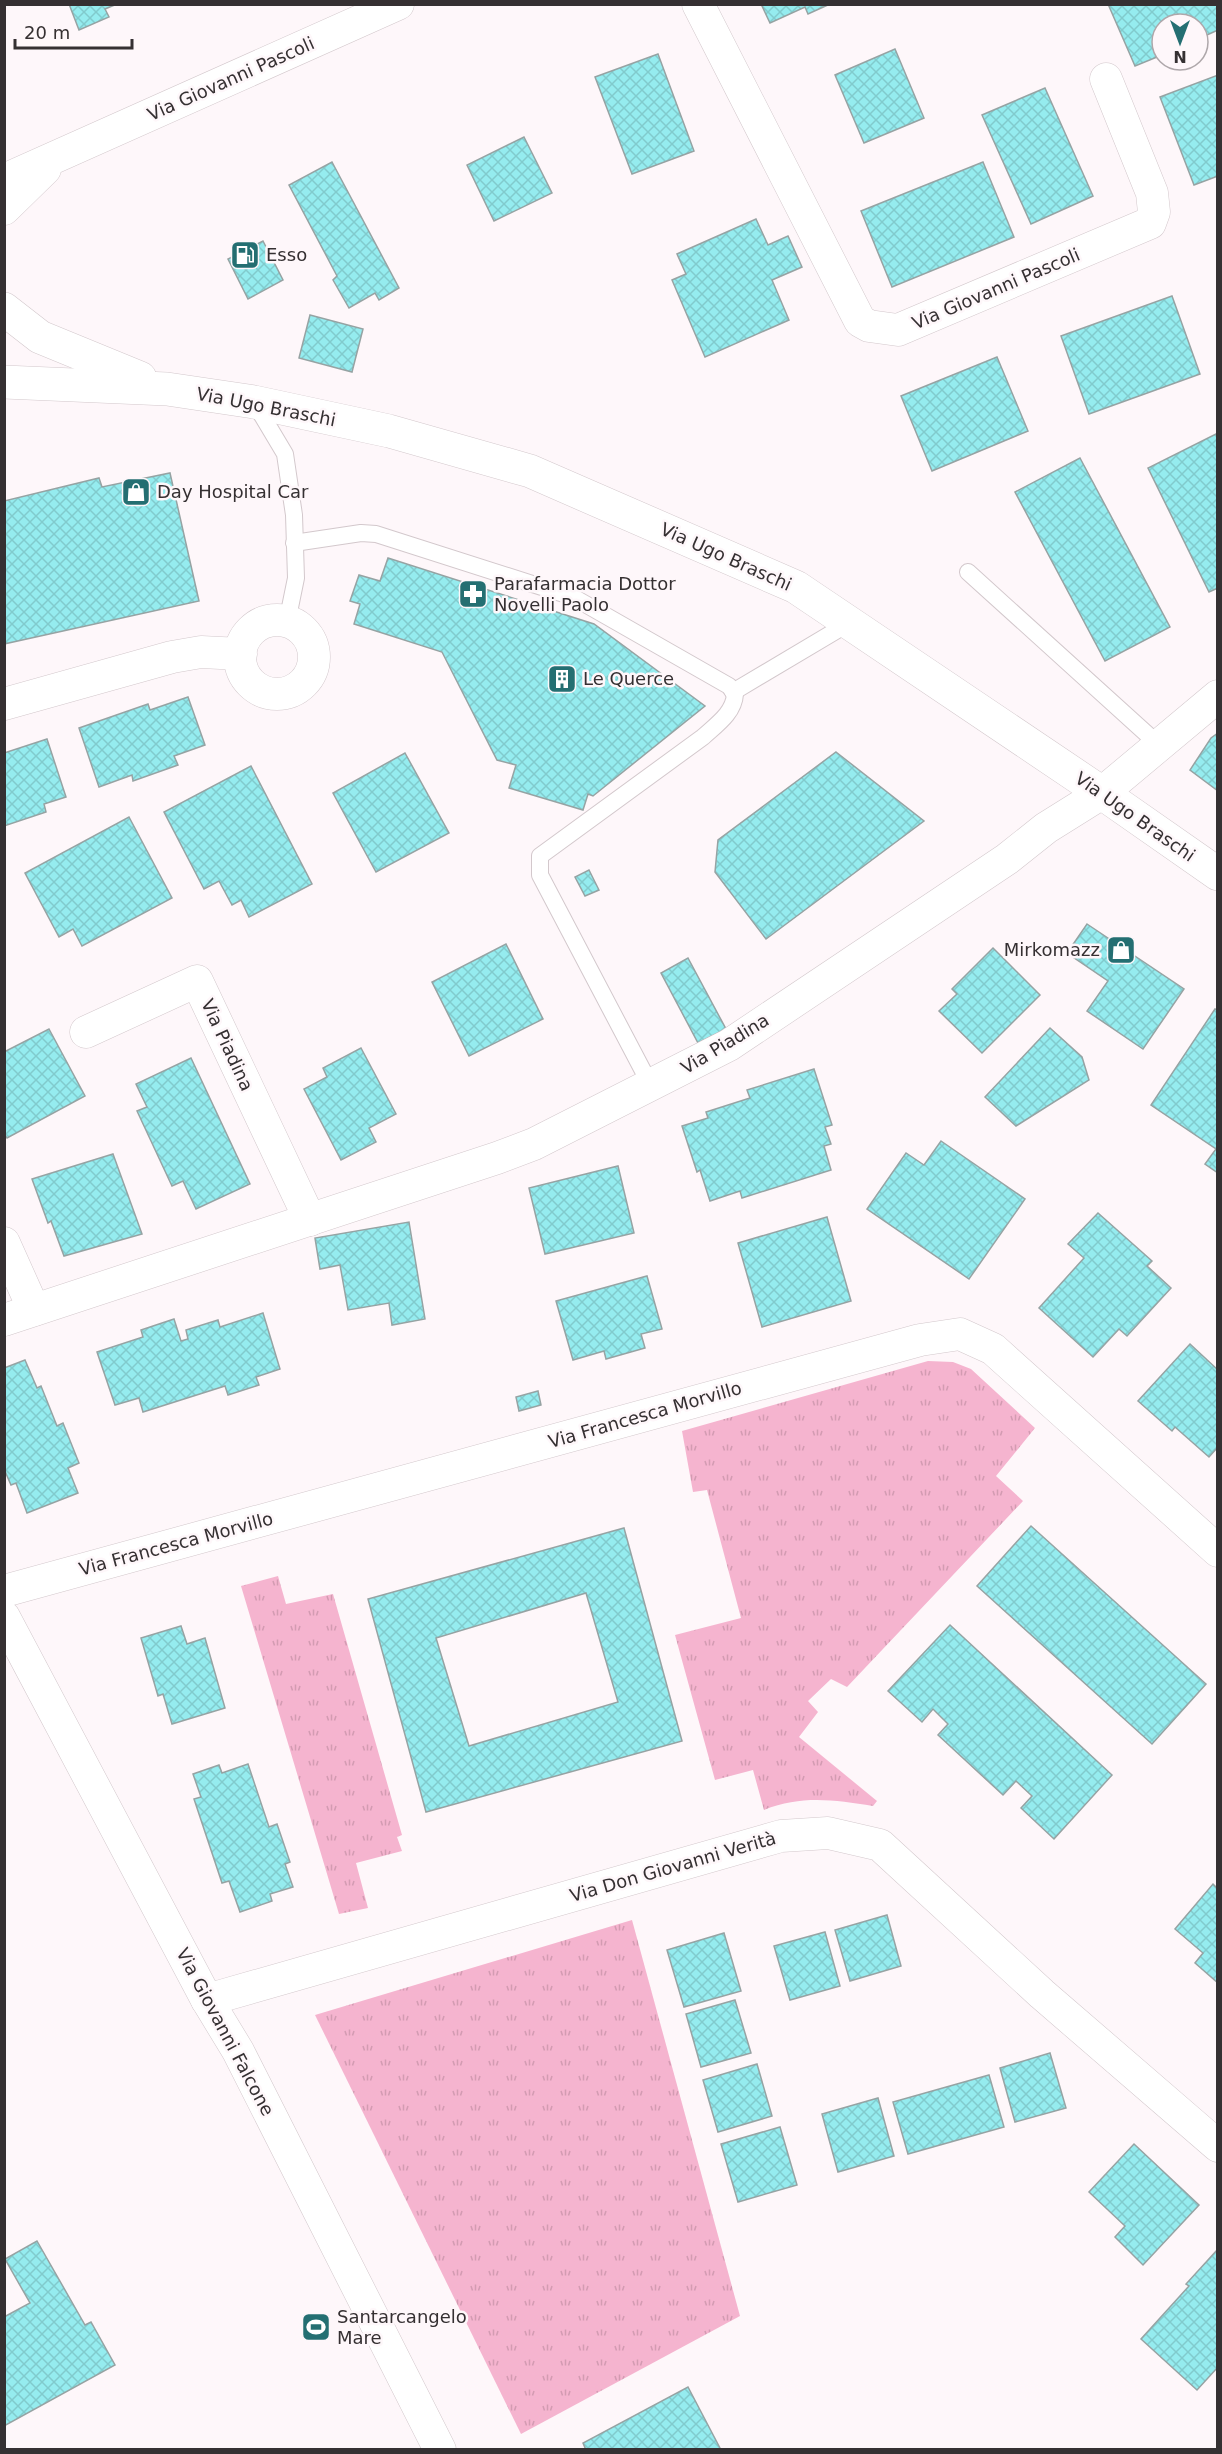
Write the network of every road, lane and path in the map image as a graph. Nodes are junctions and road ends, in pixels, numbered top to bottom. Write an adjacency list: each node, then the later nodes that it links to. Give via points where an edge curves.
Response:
1 (398, 4): 4 (street, Via Giovanni Pascoli)
2 (699, 4): 3 (street, Via Giovanni Pascoli, via 860,321 868,326 898,330 1150,223 1154,212 1152,193)
3 (1106, 79)
4 (64, 153): 5 (street, Via Giovanni Pascoli); 6 (street, Via Giovanni Pascoli)
5 (4, 180)
6 (4, 209)
7 (4, 309): 9 (main road, Via Ugo Braschi, via 40,337)
8 (4, 382): 9 (main road, Via Ugo Braschi)
9 (167, 388): 10 (main road, Via Ugo Braschi)
10 (254, 402): 11 (lane, via 285,454); 14 (main road, Via Ugo Braschi, via 389,432 530,471 796,587)
11 (294, 543): 13 (lane, via 296,578); 16 (lane, via 376,534 573,597 729,686)
12 (968, 572): 19 (lane)
13 (286, 622): 15 (street, via 269,621 258,626 243,643); 15 (street, via 306,634 315,656 308,679 299,687 288,693 265,692 246,677)
14 (849, 623): 16 (lane); 20 (main road, Via Ugo Braschi)
15 (240, 654): 18 (street, via 201,652 172,657)
16 (733, 692): 23 (lane, via 735,703 703,737 540,856 540,875)
17 (1218, 696): 19 (street, Via Piadina)
18 (4, 704)
19 (1159, 745): 20 (street, Via Piadina)
20 (1102, 793): 21 (main road, Via Ugo Braschi); 23 (street, Via Piadina, via 729,1045)
21 (1218, 874)
22 (86, 1032): 24 (street, Via Piadina, via 197,981)
23 (651, 1086): 24 (street, Via Piadina, via 534,1144)
24 (309, 1220): 26 (street, Via Piadina)
25 (4, 1243): 26 (street)
26 (34, 1310): 27 (street, Via Piadina)
27 (4, 1320)
28 (1218, 1551): 29 (street, Via Francesca Morvillo, via 993,1349 960,1334 920,1340)
29 (4, 1591)
30 (4, 1617): 31 (street, Via Giovanni Falcone)
31 (207, 2000): 32 (street, Via Don Giovanni Verità, via 781,1836 828,1833 880,1845 1042,1994); 33 (street, Via Giovanni Falcone, via 238,2051)
32 (1218, 2146)
33 (440, 2450)

